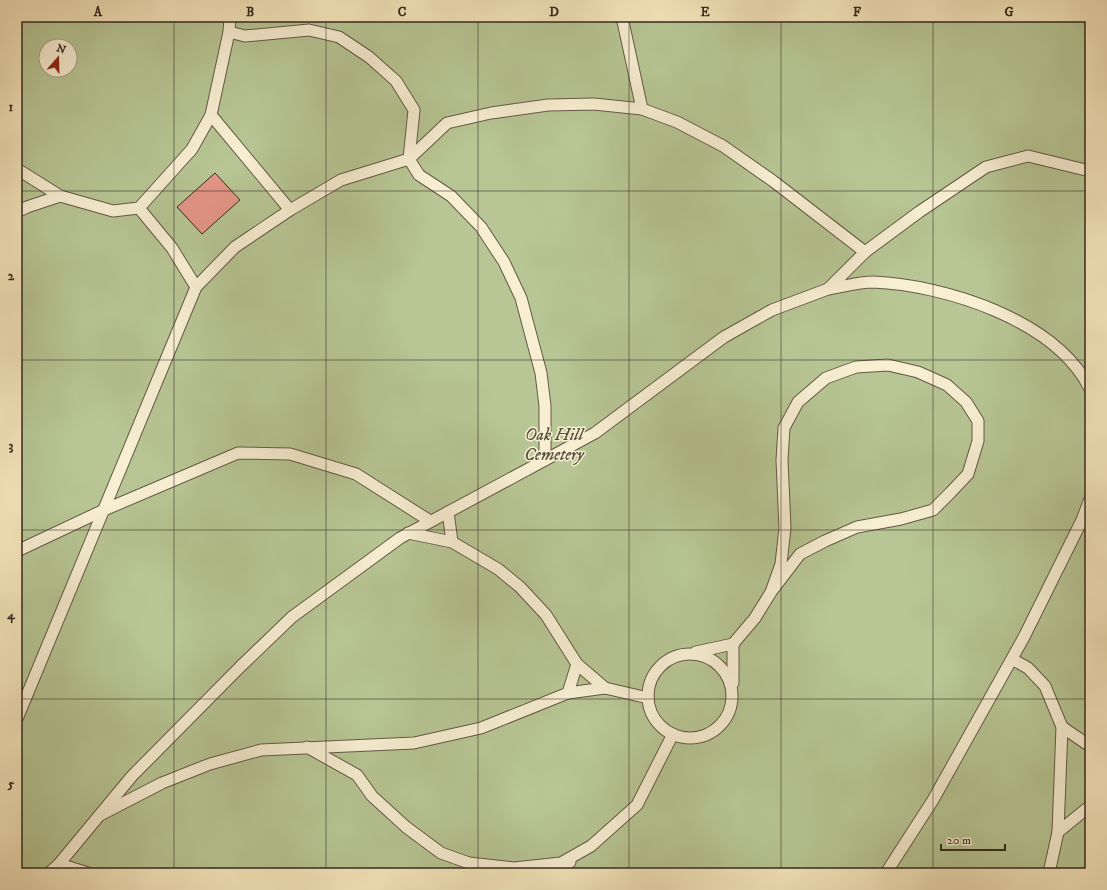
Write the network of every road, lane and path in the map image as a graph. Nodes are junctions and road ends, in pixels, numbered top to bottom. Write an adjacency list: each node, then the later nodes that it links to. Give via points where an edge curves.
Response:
1 (230, 17): 3 (lane)
2 (622, 17): 4 (lane)
3 (229, 32): 5 (lane); 6 (lane, via 246,36 309,30 339,38 369,57 396,81 414,110)
4 (642, 109): 6 (lane, via 594,104 555,105 491,113 447,123); 13 (lane, via 677,122 723,146)
5 (211, 115): 10 (lane, via 192,148); 11 (lane)
6 (409, 158): 11 (lane, via 340,180); 17 (lane, via 419,175 451,196 482,227 504,262 521,298 541,373 545,406)
7 (17, 169): 9 (lane)
8 (1090, 171): 13 (lane, via 1028,156 986,167)
9 (60, 196): 10 (lane, via 113,211); 12 (lane)
10 (139, 208): 14 (lane, via 172,248)
11 (290, 210): 14 (lane, via 235,247)
12 (17, 212)
13 (865, 252): 15 (lane)
14 (196, 287): 19 (lane)
15 (828, 289): 16 (lane, via 871,282 914,286 972,301 1047,339 1069,358); 17 (lane, via 772,310 724,337 595,433)
16 (1090, 389)
17 (545, 460): 20 (lane)
18 (1090, 499): 28 (lane, via 1082,520)
19 (104, 510): 21 (lane, via 238,453 290,454 356,474); 24 (lane); 34 (lane)
20 (448, 512): 21 (lane); 23 (lane)
21 (430, 521): 22 (lane)
22 (408, 533): 23 (lane); 40 (lane, via 292,617 138,771)
23 (452, 542): 29 (lane, via 498,569 520,588 546,615)
24 (17, 551)
25 (771, 592): 25 (lane, via 781,564 785,528 782,460 784,428 798,402 826,378 856,367 888,365 918,372 947,385 966,402 978,421 978,441 968,474 933,510 857,527 825,541 800,554); 26 (lane, via 755,618)
26 (733, 644): 27 (lane); 31 (lane)
27 (691, 653): 31 (lane, via 705,656 718,663 727,674); 33 (lane, via 676,656 655,672 649,684)
28 (1012, 659): 35 (lane, via 1028,668 1045,686); 47 (lane, via 933,800)
29 (577, 664): 30 (lane); 32 (lane)
30 (605, 688): 32 (lane); 33 (lane)
31 (733, 688): 36 (lane, via 733,702 728,716 719,728 694,739 680,738)
32 (568, 693): 38 (lane, via 481,728 414,743)
33 (648, 698): 36 (lane, via 650,711 657,723)
34 (17, 719)
35 (1062, 727): 37 (lane); 41 (lane)
36 (673, 734): 42 (lane, via 637,805)
37 (1090, 746)
38 (306, 747): 40 (lane, via 261,750 210,764 162,783); 42 (lane, via 357,775 372,796 406,827 441,853 469,863 514,868 561,863)
39 (1090, 806): 41 (lane)
40 (100, 815): 43 (lane)
41 (1058, 832): 48 (lane)
42 (591, 846): 46 (lane)
43 (57, 869): 44 (lane); 45 (lane)
44 (49, 873)
45 (88, 873)
46 (556, 873)
47 (886, 873)
48 (1049, 873)

